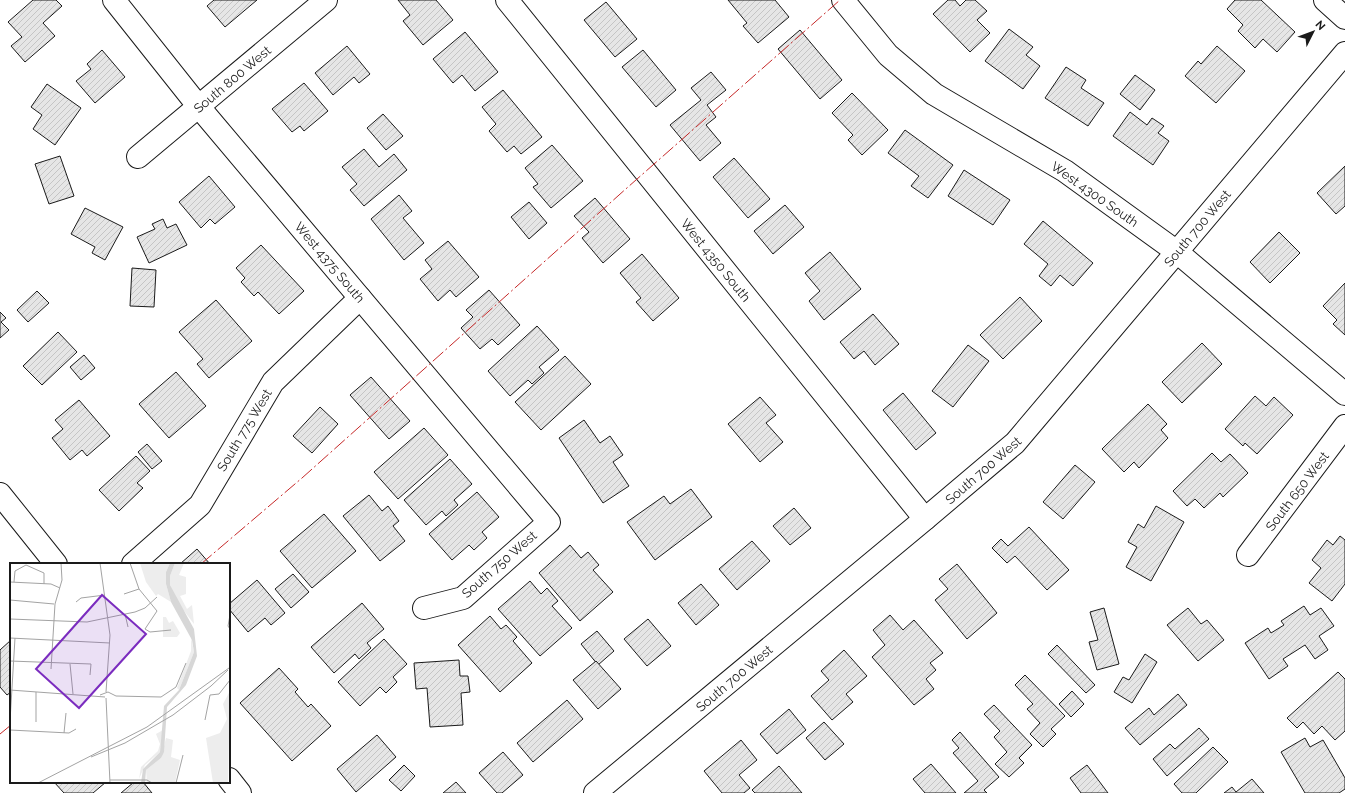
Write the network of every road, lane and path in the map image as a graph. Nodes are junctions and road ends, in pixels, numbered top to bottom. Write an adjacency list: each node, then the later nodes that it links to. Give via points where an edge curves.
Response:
1 (114, 0): 8 (street, West 4375 South)
2 (326, 0): 8 (street, South 800 West)
3 (507, 0): 15 (street, West 4350 South)
4 (843, 0): 10 (street, West 4300 South, via 888,55 934,94 1065,171)
5 (1325, 0): 6 (street)
6 (1345, 18)
7 (1345, 52): 10 (street, South 700 West)
8 (199, 107): 9 (street, South 800 West); 11 (street, West 4375 South)
9 (138, 157)
10 (1177, 252): 12 (street, West 4300 South); 15 (street, South 700 West, via 1015,443)
11 (360, 298): 16 (street, West 4375 South); 19 (street, South 775 West, via 273,382 200,505)
12 (1345, 394)
13 (1345, 426): 17 (street, South 650 West)
14 (0, 494): 18 (street)
15 (925, 519): 23 (street, South 700 West)
16 (549, 522): 20 (street, South 750 West, via 462,598)
17 (1248, 555)
18 (55, 563)
19 (134, 563)
20 (424, 608)
21 (230, 781): 22 (street)
22 (240, 793)
23 (595, 793)

